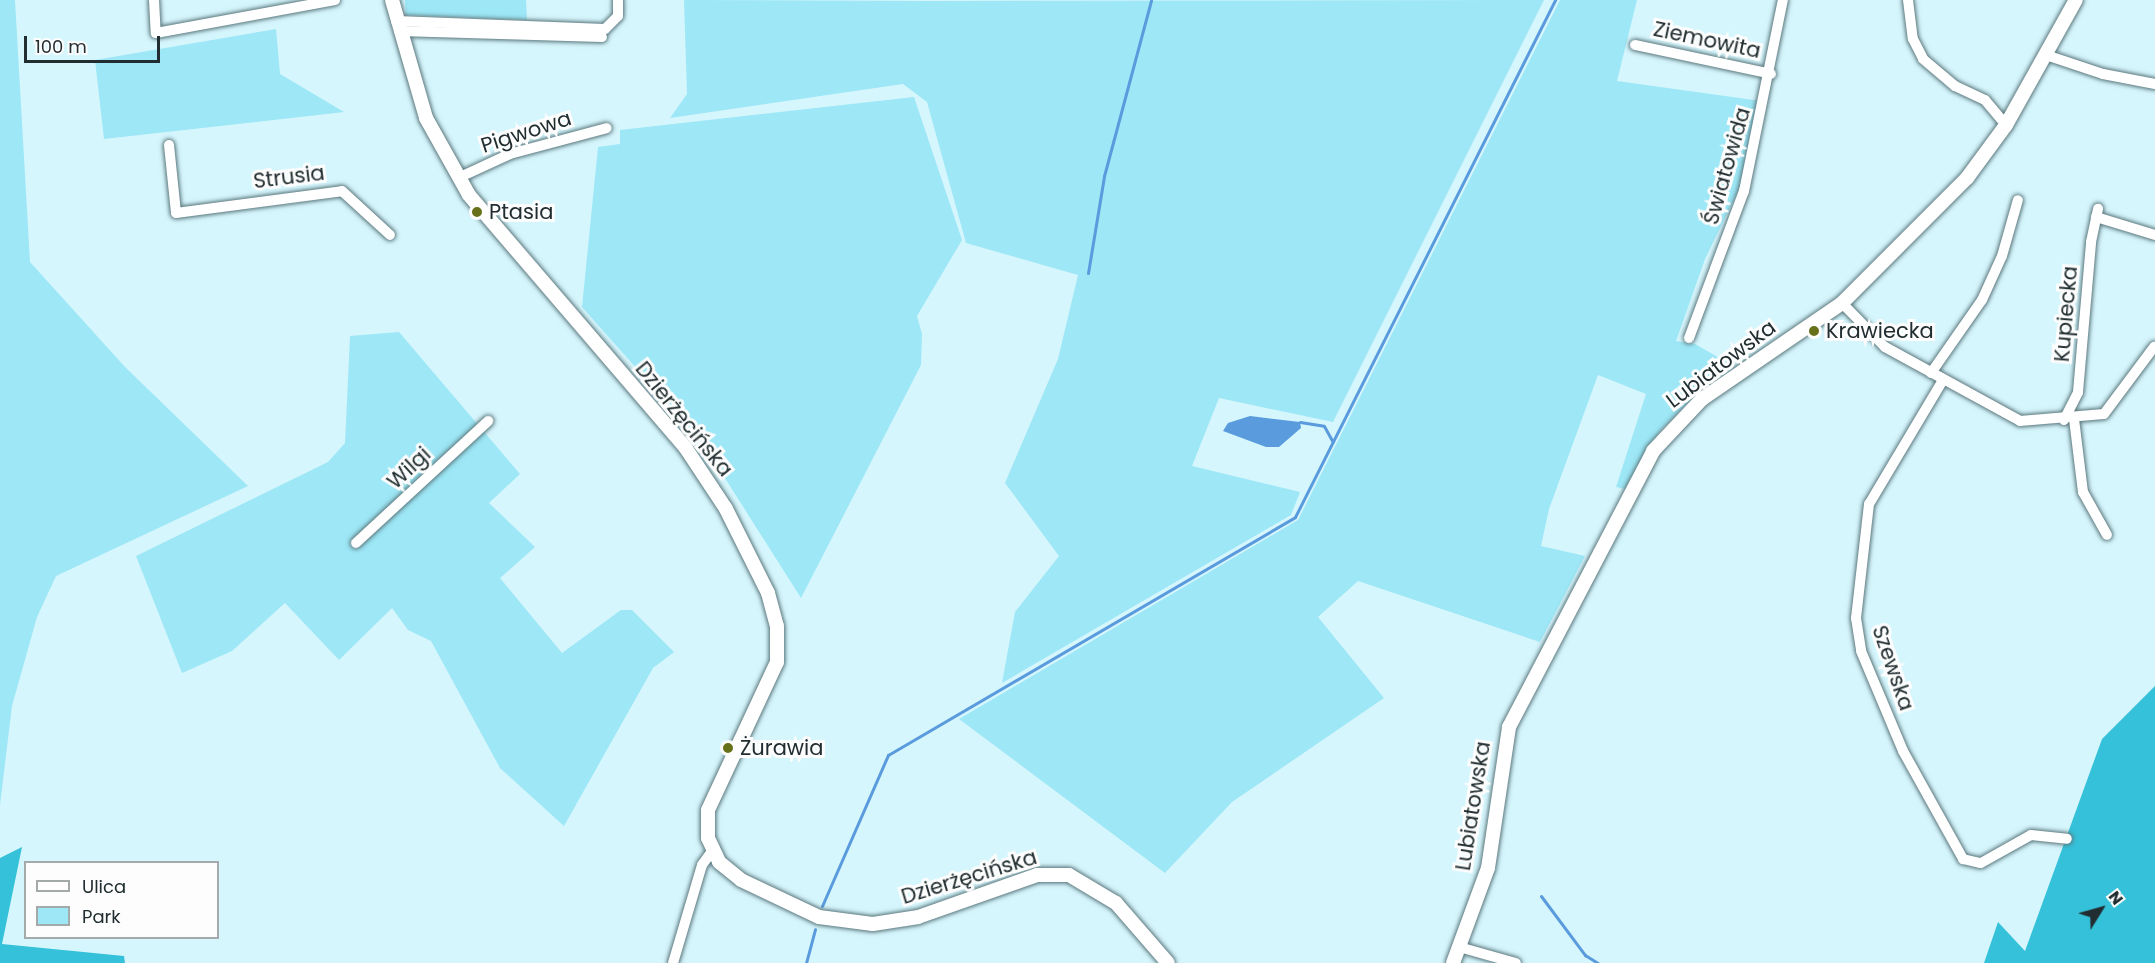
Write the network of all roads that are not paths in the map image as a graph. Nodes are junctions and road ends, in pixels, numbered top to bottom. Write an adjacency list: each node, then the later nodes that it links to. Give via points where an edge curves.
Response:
1 (154, 0): 2 (street, via 156,33)
2 (334, 0)
3 (392, 0): 8 (street, Dzierżęcińska)
4 (618, 0): 8 (street, via 618,16 605,29)
5 (1783, 0): 12 (street, Światowida)
6 (1908, 0): 14 (street, via 1913,39 1923,59 1955,86 1985,100)
7 (2076, 0): 11 (street, Lubiatowska)
8 (398, 26): 9 (street); 17 (street, Dzierżęcińska, via 426,118)
9 (602, 37)
10 (1635, 45): 12 (street, Ziemowita)
11 (2046, 55): 13 (street, via 2103,74); 14 (street, Lubiatowska)
12 (1771, 74): 22 (street, Światowida, via 1744,191)
13 (2155, 84)
14 (2006, 125): 21 (street, Lubiatowska, via 1967,178)
15 (608, 128): 17 (street, Pigwowa, via 510,154)
16 (168, 146): 19 (street, Strusia, via 177,213 342,191)
17 (458, 178): 31 (street, Dzierżęcińska, via 482,212 685,447 726,509 768,593 777,626 777,662 708,810)
18 (2018, 200): 24 (street, via 2002,256 1982,300)
19 (390, 235)
20 (2155, 235): 26 (street, Kupiecka, via 2097,213 2078,392)
21 (1842, 303): 24 (street, via 1871,336); 32 (street, Lubiatowska, via 1702,399 1673,426 1649,459 1509,727 1488,868)
22 (1689, 338)
23 (2153, 355): 26 (street, via 2104,414)
24 (1931, 373): 25 (street)
25 (1943, 380): 26 (street, via 2012,418); 30 (street, Szewska, via 1869,504 1856,618 1861,651 1902,751 1963,859 1981,863 2031,835)
26 (2069, 419): 28 (street, via 2083,492)
27 (488, 422): 29 (street, Wilgi)
28 (2107, 535)
29 (356, 543)
30 (2067, 839)
31 (712, 851): 33 (street, via 702,865); 34 (street, Dzierżęcińska, via 741,880 819,917 844,923 873,924 918,917 1036,875 1068,875 1116,903)
32 (1459, 947): 35 (street, Lubiatowska); 36 (street)
33 (673, 963)
34 (1168, 963)
35 (1453, 963)
36 (1516, 963)

